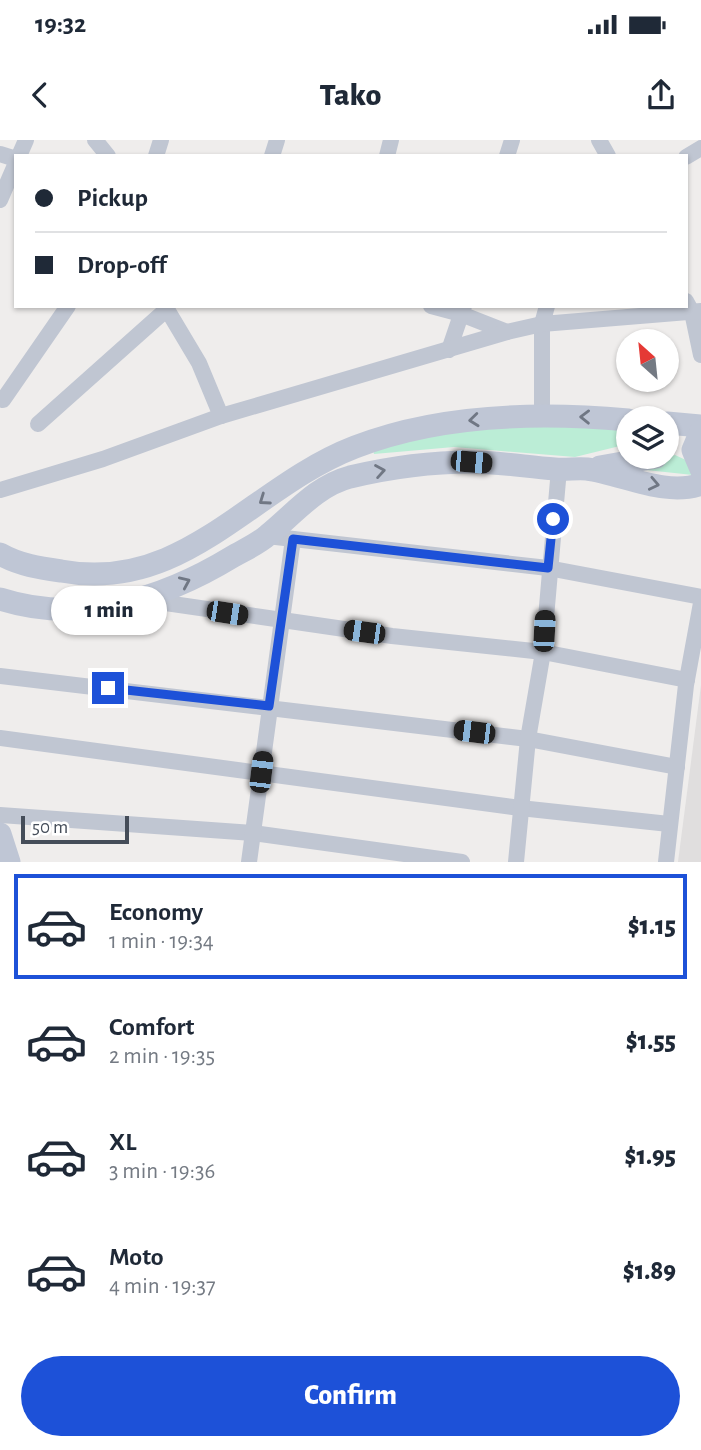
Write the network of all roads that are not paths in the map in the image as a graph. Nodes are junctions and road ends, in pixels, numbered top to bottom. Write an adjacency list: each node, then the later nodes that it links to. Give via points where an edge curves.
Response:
1 (95, 140): 2 (street)
2 (106, 154)
3 (14, 166): 4 (street)
4 (0, 200)
5 (67, 308): 14 (street)
6 (166, 308): 15 (street, via 199,363); 18 (street)
7 (546, 308): 10 (street)
8 (693, 308): 10 (street); 13 (street)
9 (463, 310): 11 (street); 12 (street)
10 (542, 324): 11 (street); 16 (street)
11 (508, 332): 12 (street)
12 (449, 350): 15 (street)
13 (701, 355)
14 (3, 400)
15 (220, 416): 26 (street)
16 (542, 417): 17 (main road, one-way to 16); 31 (main road, one-way to 31, via 463,421 386,436 304,471 205,541 165,561 94,577)
17 (616, 420)
18 (38, 425)
19 (679, 431): 20 (main road)
20 (699, 444): 21 (main road)
21 (679, 451)
22 (616, 464): 24 (main road)
23 (559, 469): 24 (main road); 27 (main road, one-way to 23, via 312,496 347,478 471,462); 30 (street)
24 (586, 469): 25 (main road, one-way to 25, via 681,489)
25 (701, 484)
26 (0, 490)
27 (267, 536): 28 (street); 34 (main road, one-way to 27, via 213,569)
28 (293, 539): 30 (street); 37 (street)
29 (5, 563): 31 (main road)
30 (548, 568): 32 (street); 38 (street)
31 (65, 572): 36 (main road)
32 (701, 597)
33 (0, 599): 36 (main road)
34 (145, 600): 36 (main road, via 103,608); 37 (street)
35 (701, 603): 40 (street)
36 (64, 608)
37 (282, 621): 38 (street); 41 (street)
38 (542, 652): 40 (street); 43 (street)
39 (0, 676): 41 (street)
40 (691, 683): 44 (street)
41 (269, 706): 43 (street); 45 (street)
42 (0, 738): 45 (street)
43 (528, 739): 44 (street); 46 (street)
44 (677, 767): 48 (street)
45 (261, 772): 46 (street); 49 (street)
46 (520, 807): 48 (street); 54 (street)
47 (0, 815): 49 (street)
48 (669, 824): 55 (street)
49 (253, 833): 52 (street); 53 (street)
50 (0, 834): 51 (main road)
51 (9, 862)
52 (249, 862)
53 (462, 862)
54 (516, 862)
55 (666, 862)

